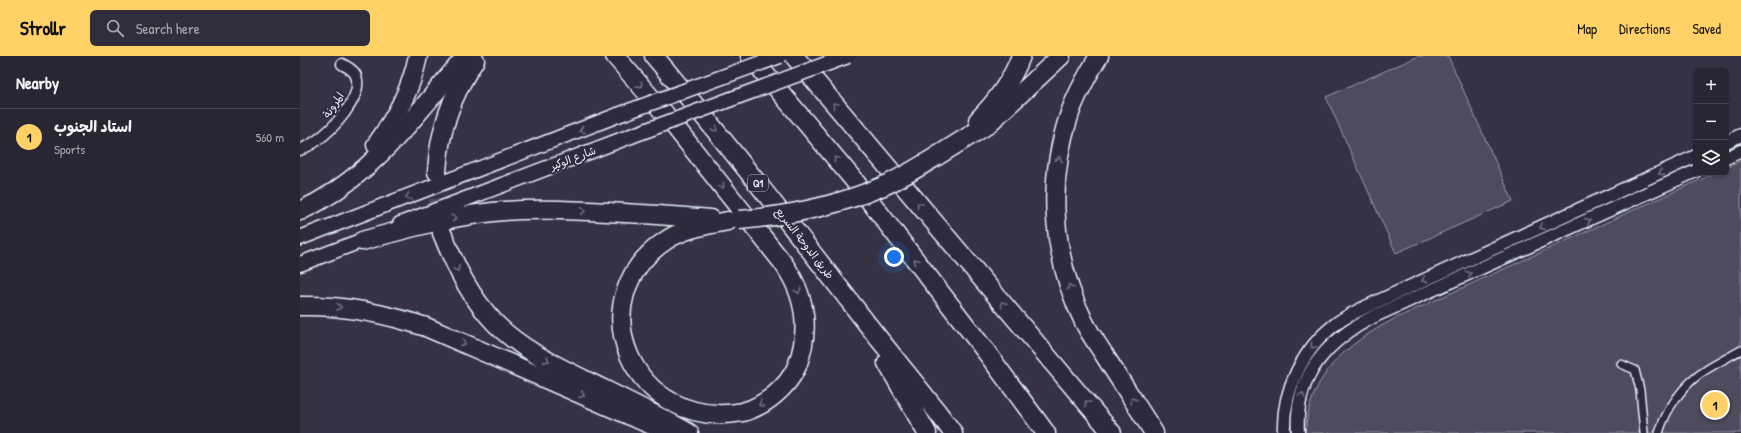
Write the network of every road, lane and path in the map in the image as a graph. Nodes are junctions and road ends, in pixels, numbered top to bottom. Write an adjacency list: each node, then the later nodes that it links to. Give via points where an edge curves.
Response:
1 (418, 56): 23 (highway, via 409,90 400,109)
2 (467, 56): 23 (highway, via 393,141)
3 (478, 56): 21 (highway, via 464,77 445,120)
4 (615, 56): 25 (highway, one-way to 25, via 665,114 792,276 805,316 801,355 784,385 772,397 752,410 733,414 710,416 685,412 662,400 646,386 632,366 621,328 626,288 636,268 648,254 668,238 686,231)
5 (654, 56): 31 (highway, طريق الدوحة السريع / Q1, one-way to 31, via 802,238)
6 (750, 56): 34 (highway, one-way to 6, via 988,353 858,186)
7 (780, 56): 27 (main road, one-way to 27, bridge, via 618,115)
8 (794, 56): 39 (highway, one-way to 8)
9 (848, 56): 28 (main road, شارع الوكير, bridge, via 451,204)
10 (1021, 56): 18 (highway, via 999,96)
11 (1062, 56): 18 (highway, via 987,125)
12 (1099, 56): 40 (highway, one-way to 12, via 1085,323 1069,285 1055,222 1058,162 1065,130 1077,96)
13 (342, 64): 16 (street, المرونة, via 356,75 356,91 349,106 332,127 316,141)
14 (1741, 135): 15 (street)
15 (1729, 141)
16 (300, 150)
17 (1741, 151): 20 (street)
18 (944, 152): 25 (highway, bridge, via 882,187 851,198 798,213)
19 (1693, 157): 41 (street, one-way to 41, via 1374,303 1336,324 1322,336 1297,371 1284,412)
20 (1729, 157)
21 (437, 172)
22 (1693, 172): 42 (street, one-way to 22, via 1300,403 1309,375 1318,360 1344,333 1377,315)
23 (346, 183): 24 (highway)
24 (300, 211)
25 (734, 221): 28 (highway, one-way to 25, via 455,218 525,209)
26 (442, 233): 36 (highway, one-way to 36, via 455,267 470,292 512,338 561,368)
27 (300, 238)
28 (362, 241): 29 (main road, شارع الوكير)
29 (300, 264)
30 (300, 306): 35 (highway, one-way to 35, via 348,307 401,318)
31 (858, 312): 37 (highway); 38 (highway, طريق الدوحة السريع)
32 (1741, 350): 44 (street, via 1704,370 1680,392 1663,419)
33 (1621, 364): 43 (street, via 1635,370 1640,390)
34 (1045, 431)
35 (670, 433)
36 (690, 433)
37 (927, 433)
38 (953, 433)
39 (1112, 433)
40 (1154, 433)
41 (1284, 433)
42 (1298, 433)
43 (1644, 433)
44 (1659, 433)

